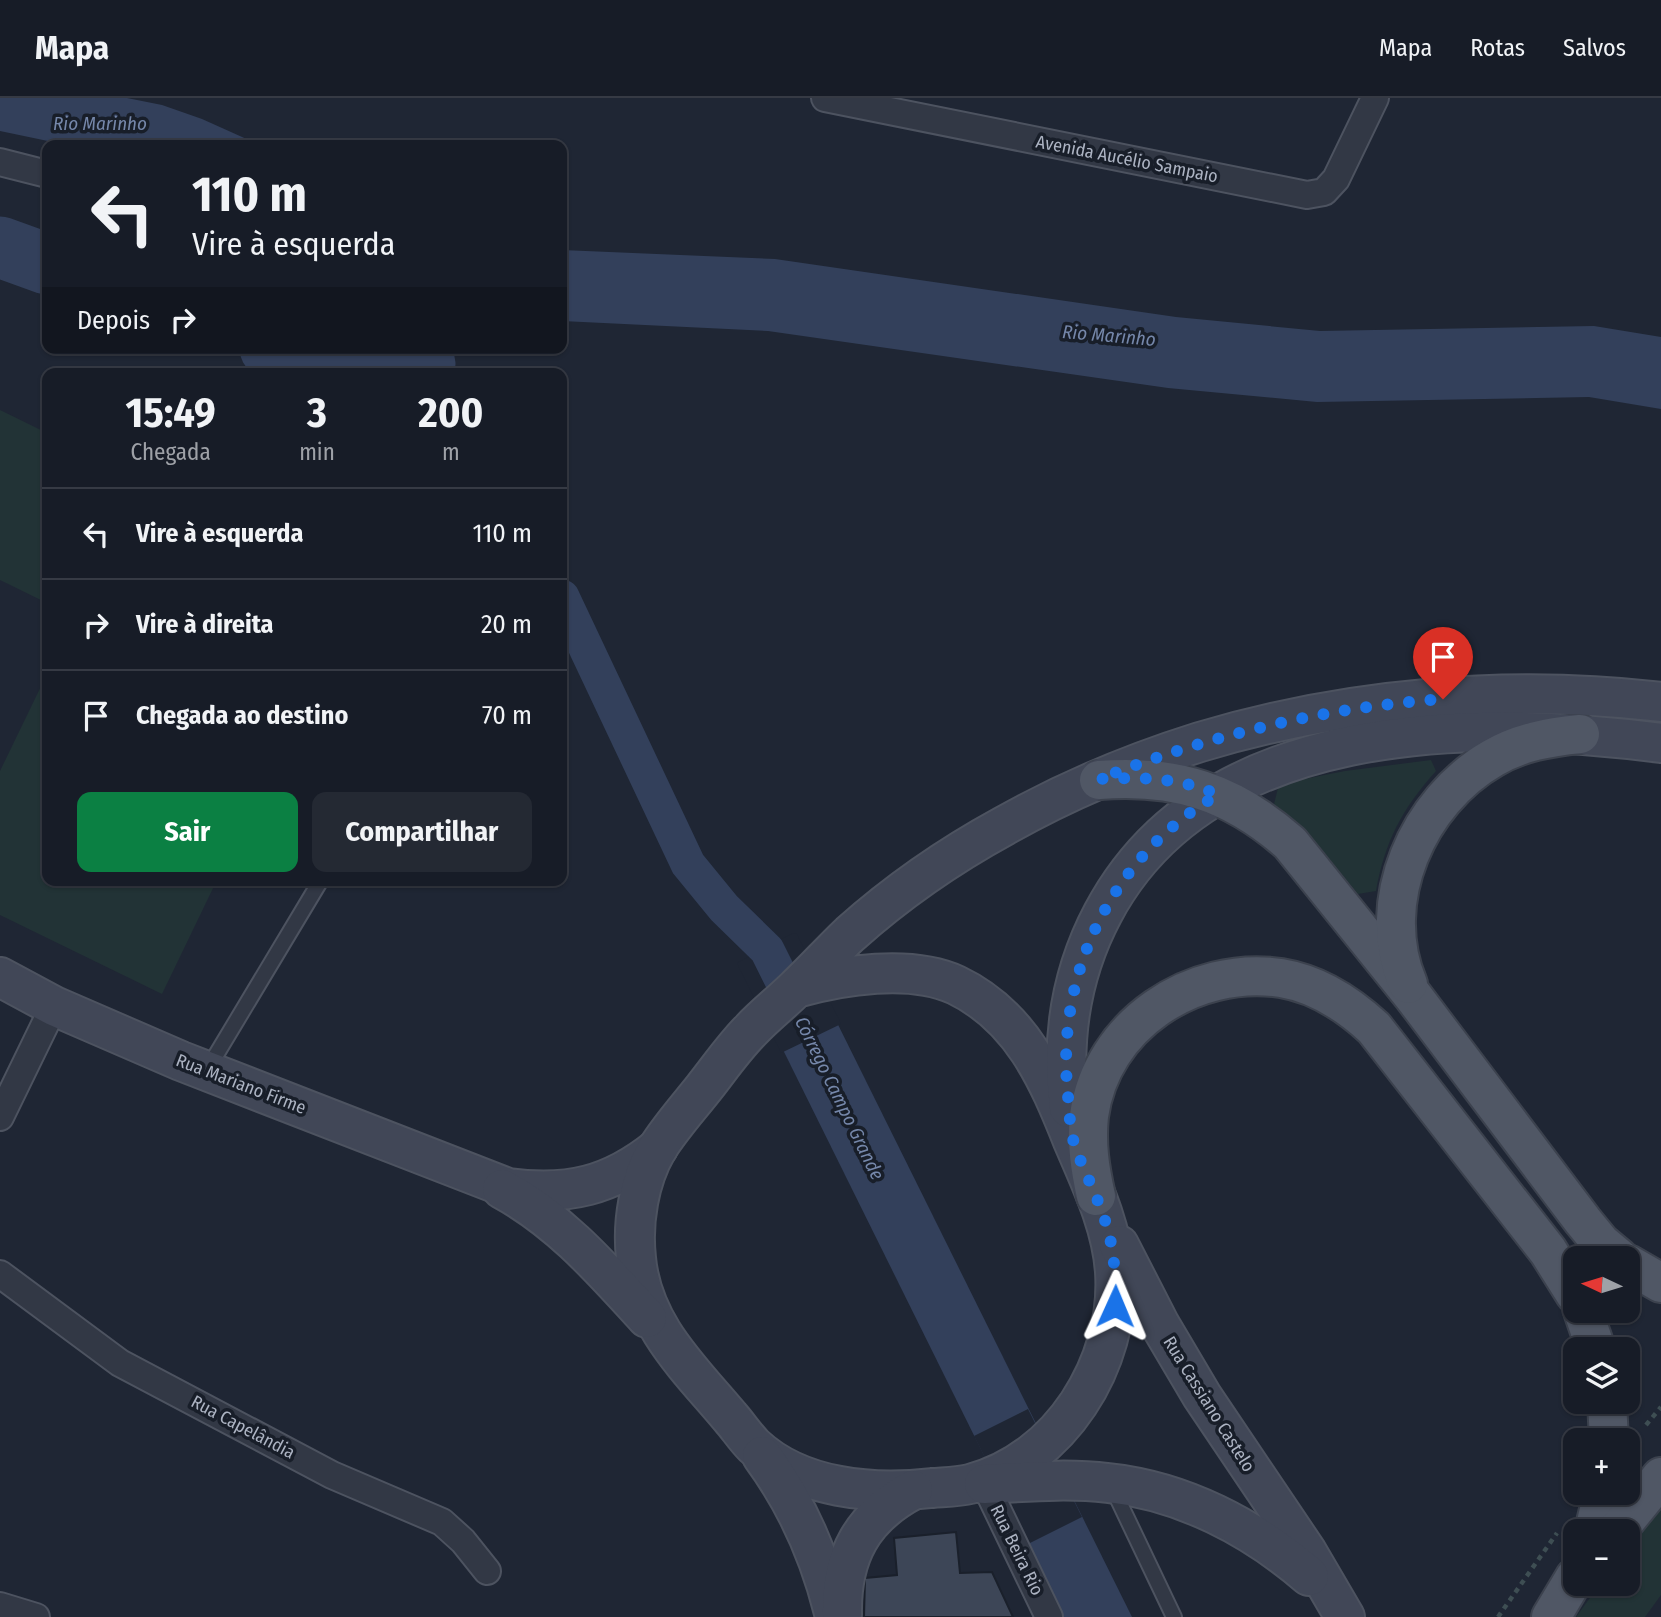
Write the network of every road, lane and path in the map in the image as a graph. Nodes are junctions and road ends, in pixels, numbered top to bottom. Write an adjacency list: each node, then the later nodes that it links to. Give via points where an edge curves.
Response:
1 (825, 98): 2 (street, Avenida Aucélio Sampaio, via 1307,195 1324,192 1336,179)
2 (1375, 98)
3 (0, 162): 4 (street)
4 (42, 173)
5 (1661, 702): 8 (main road, via 1598,696 1465,697 1333,711 1197,743)
6 (1580, 734): 7 (main road); 9 (main road, via 1390,737 1278,766); 13 (main road, via 1521,745 1494,757 1447,794 1428,817 1405,866 1396,919 1403,973)
7 (1661, 743)
8 (1099, 779): 9 (main road, via 1157,779); 12 (main road, via 1003,826 942,864 882,907)
9 (1218, 795): 13 (main road, via 1266,822 1290,843); 17 (main road, via 1151,846 1129,872 1093,932 1081,964 1067,1032)
10 (317, 886): 15 (lane)
11 (0, 977): 14 (main road, Rua Mariano Firme)
12 (813, 978): 17 (main road, via 934,977 982,1000 1021,1037 1036,1059); 18 (main road, via 756,1024)
13 (1413, 996): 21 (main road)
14 (54, 1006): 15 (main road, Rua Mariano Firme); 16 (street)
15 (207, 1072): 19 (main road, Rua Mariano Firme)
16 (0, 1117)
17 (1074, 1141): 20 (main road)
18 (657, 1148): 19 (main road, via 620,1174 576,1189 531,1191); 26 (main road, via 645,1175 635,1233 640,1285)
19 (486, 1181): 26 (main road, via 560,1228)
20 (1096, 1196): 24 (main road, via 1087,1139 1090,1113 1107,1064 1121,1042 1158,1006 1181,992 1231,977 1283,978 1332,996 1374,1028); 29 (main road, via 1112,1244 1116,1275 1115,1306 1100,1366 1068,1419 1023,1459); 38 (main road, Rua Cassiano Castelo, via 1160,1325 1202,1396)
21 (1605, 1246)
22 (1640, 1272): 25 (main road)
23 (0, 1274): 34 (street, Rua Capelândia, via 120,1363 332,1475 442,1522)
24 (1563, 1275)
25 (1661, 1283)
26 (660, 1333): 27 (main road)
27 (757, 1448): 31 (main road, Rua Cassiano Castelo, via 812,1479 842,1487); 40 (main road, via 790,1498 814,1547)
28 (1661, 1477): 32 (main road)
29 (986, 1481): 30 (main road, Rua Cassiano Castelo); 31 (main road, Rua Cassiano Castelo); 42 (street, Rua Beira Rio)
30 (1110, 1483): 38 (main road, Rua Cassiano Castelo, via 1174,1497 1234,1523 1289,1559); 43 (lane)
31 (913, 1490): 41 (main road, via 881,1511 857,1541 843,1585)
32 (1627, 1519)
33 (1563, 1545): 44 (path)
34 (487, 1571)
35 (1564, 1596): 45 (main road)
36 (1568, 1596): 45 (main road)
37 (0, 1606): 39 (street)
38 (1341, 1610)
39 (36, 1617)
40 (835, 1617)
41 (842, 1617)
42 (1049, 1617)
43 (1174, 1617)
44 (1498, 1617)
45 (1551, 1617)

